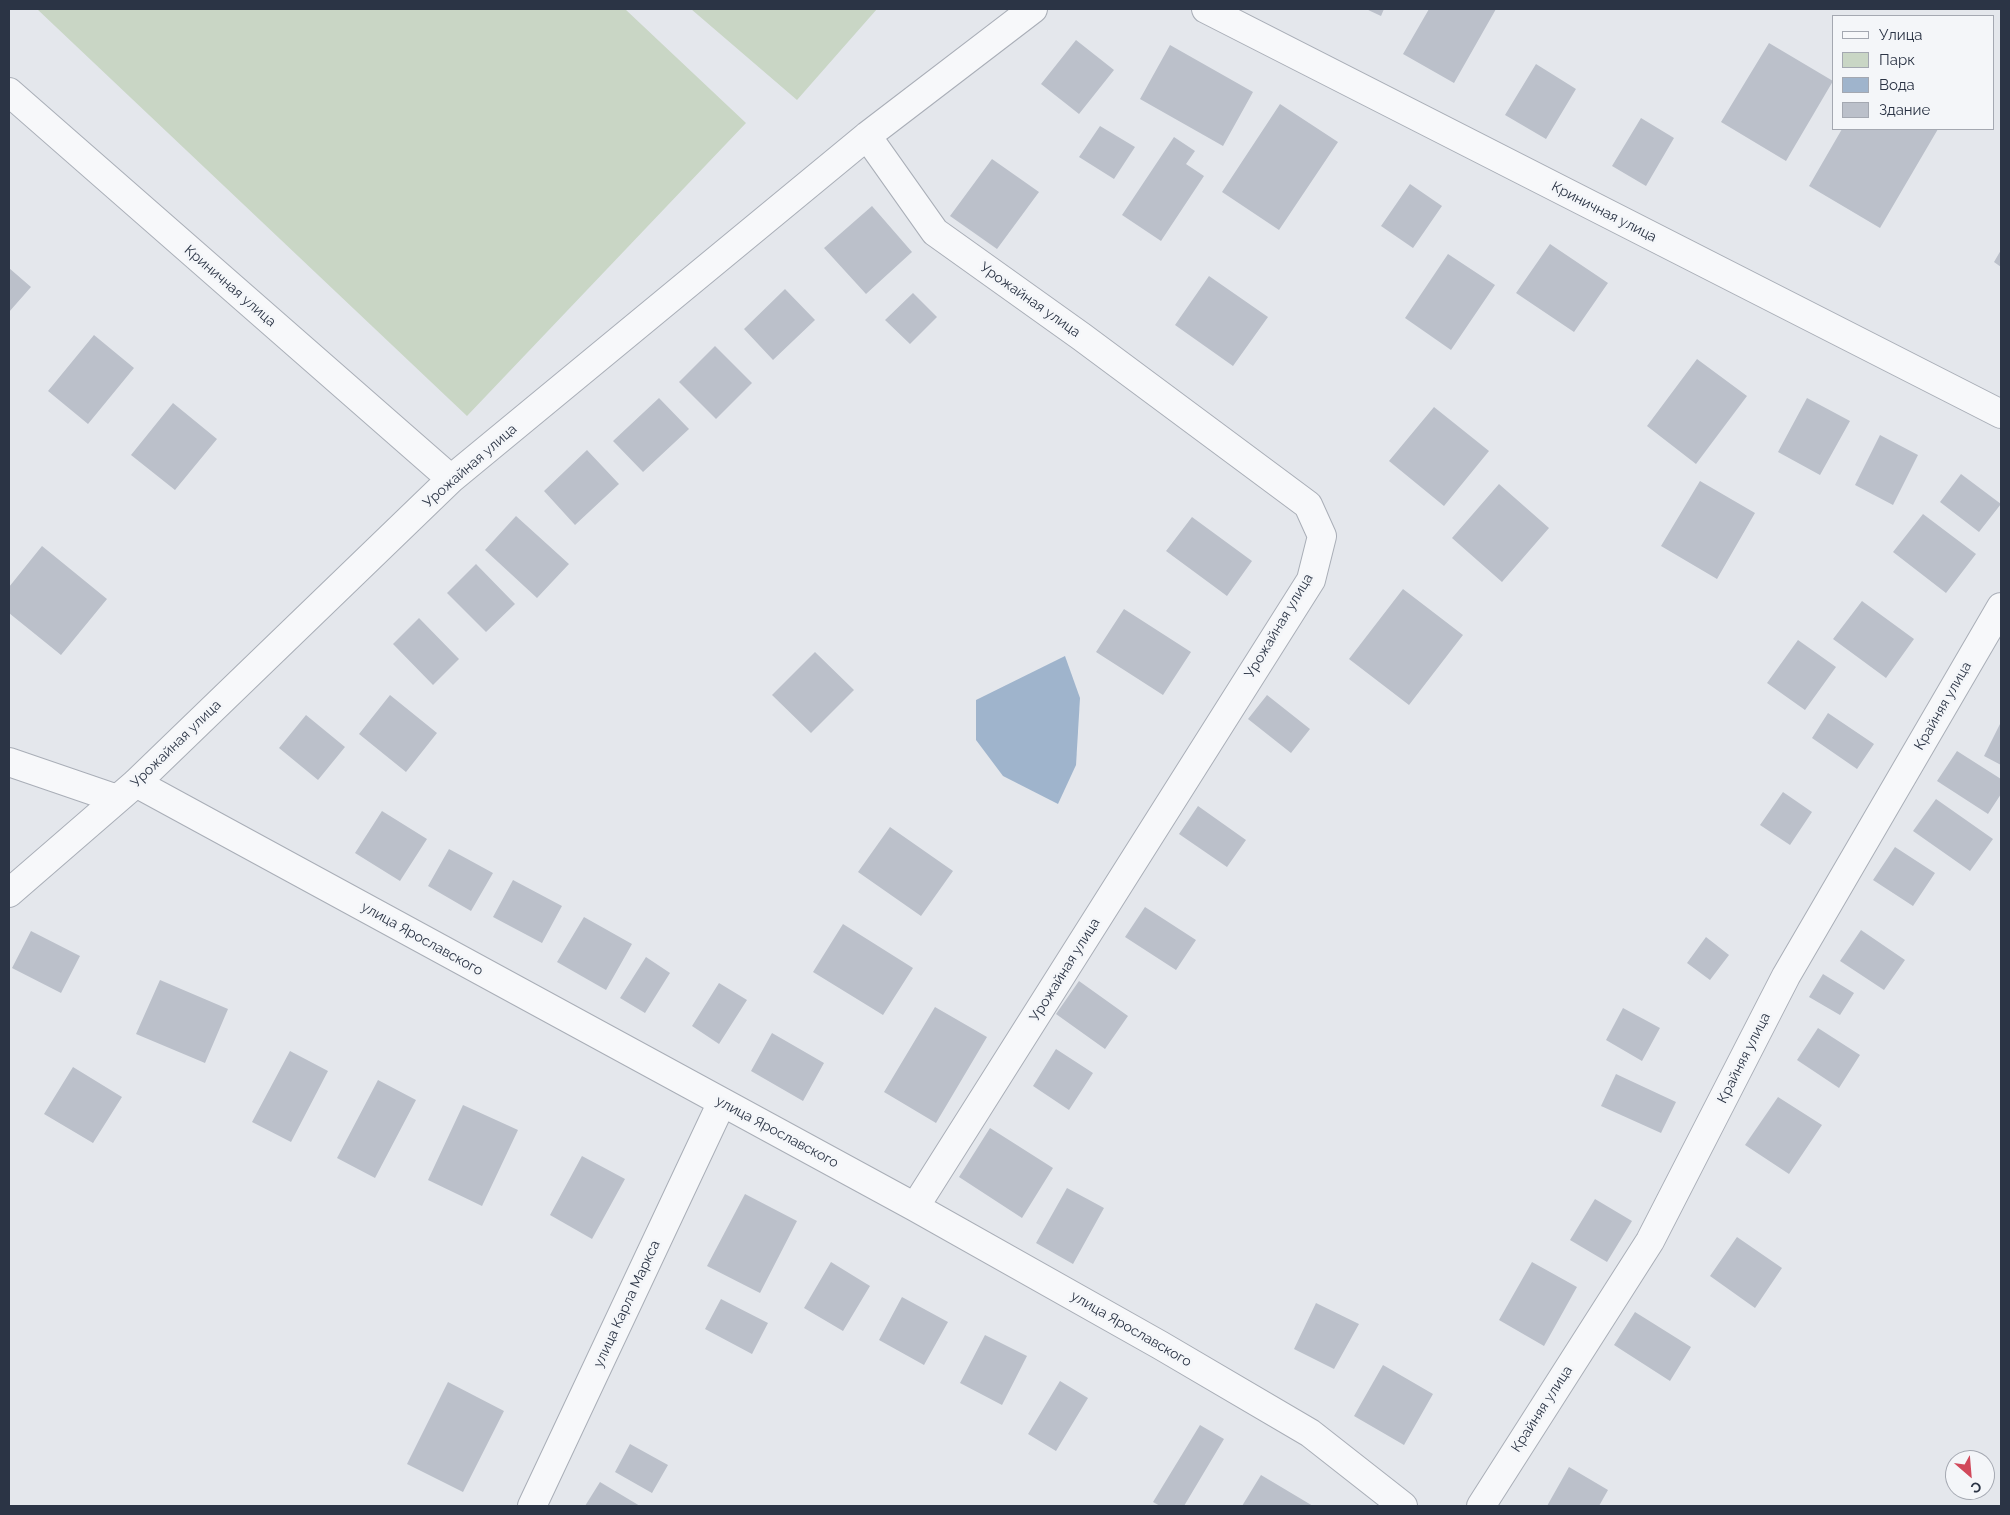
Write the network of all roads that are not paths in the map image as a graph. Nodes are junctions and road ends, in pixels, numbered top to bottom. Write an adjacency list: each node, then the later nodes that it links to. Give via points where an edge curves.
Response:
1 (1033, 9): 4 (street, Урожайная улица)
2 (1206, 9): 5 (street, Криничная улица)
3 (9, 92): 6 (street, Криничная улица)
4 (867, 136): 6 (street, Урожайная улица); 12 (street, Урожайная улица, via 934,232 1308,505 1322,536 1310,580)
5 (2001, 414)
6 (451, 479): 9 (street, Урожайная улица)
7 (2001, 606): 15 (street, Крайняя улица, via 1786,976 1650,1241)
8 (9, 762): 9 (street, улица Ярославского)
9 (127, 791): 10 (street, Урожайная улица); 11 (street, улица Ярославского)
10 (9, 893)
11 (722, 1102): 12 (street, улица Ярославского); 13 (street, улица Карла Маркса)
12 (915, 1207): 14 (street, улица Ярославского, via 1160,1344 1310,1433)
13 (532, 1506)
14 (1404, 1506)
15 (1480, 1506)

